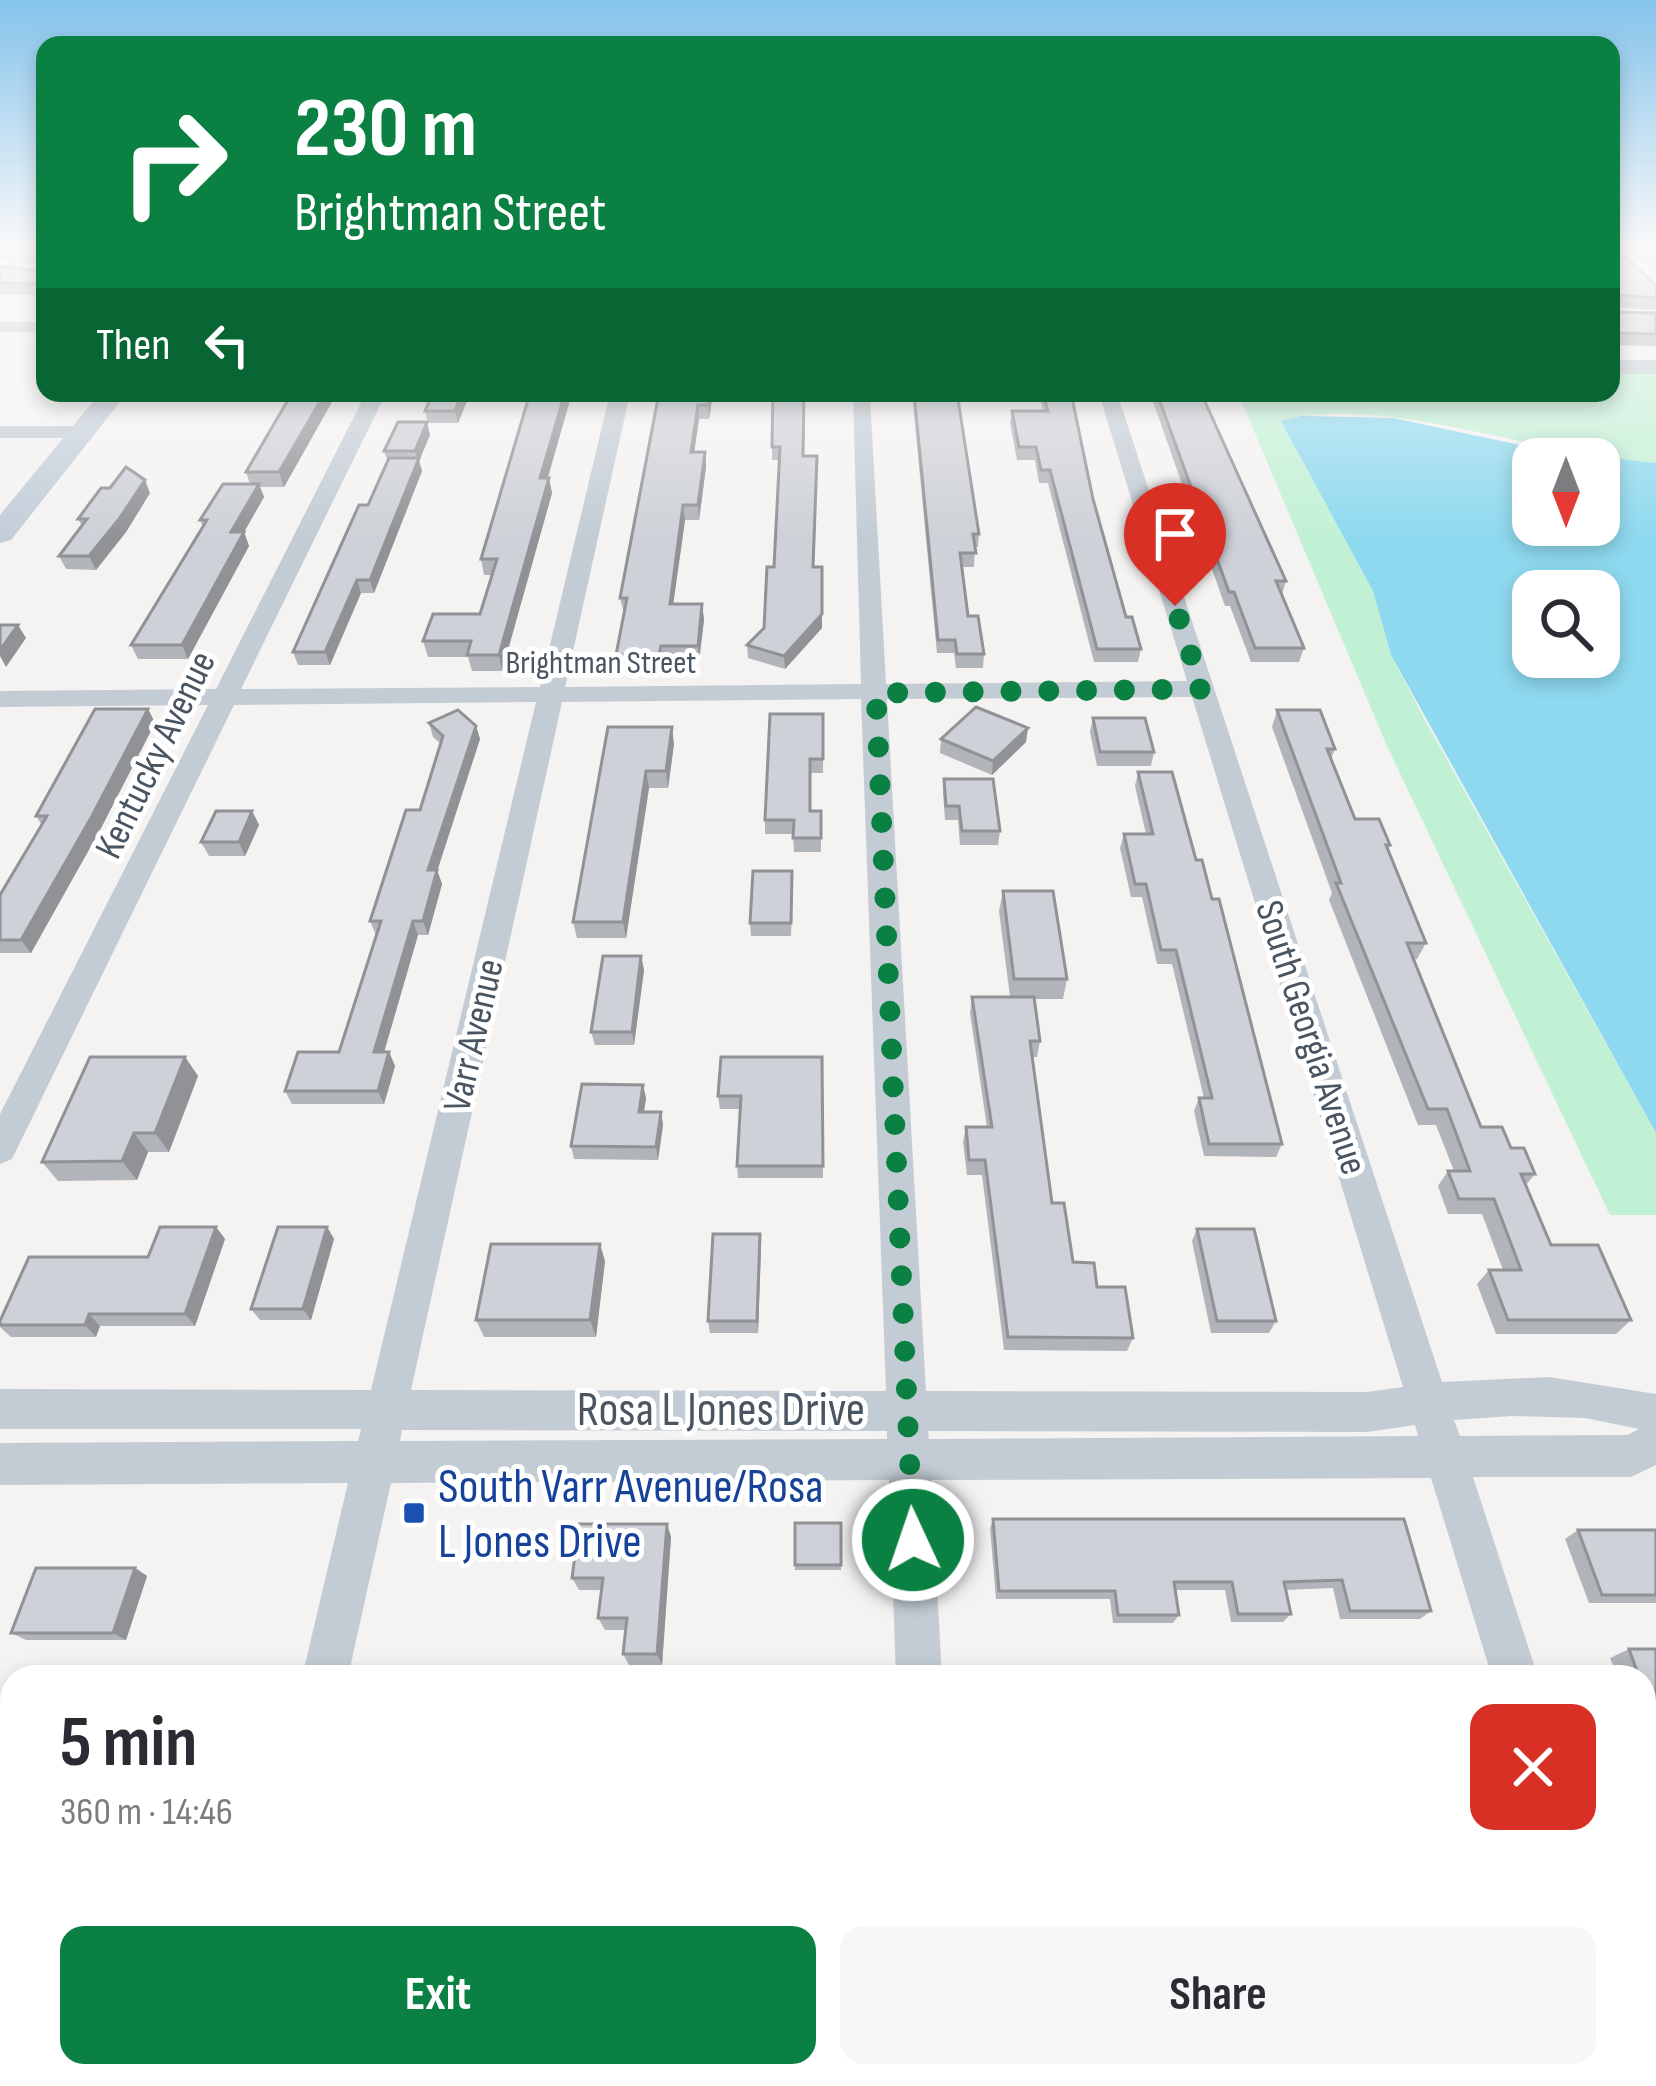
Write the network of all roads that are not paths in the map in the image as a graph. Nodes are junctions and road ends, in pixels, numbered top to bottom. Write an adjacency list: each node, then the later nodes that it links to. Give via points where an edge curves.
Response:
1 (1620, 367): 2 (street)
2 (1656, 367)
3 (107, 402): 9 (main road)
4 (372, 402): 14 (street, Kentucky Avenue)
5 (618, 402): 13 (street, Varr Avenue)
6 (860, 402): 12 (street)
7 (1111, 402): 11 (street, South Georgia Avenue)
8 (0, 432): 9 (street)
9 (82, 432): 10 (main road)
10 (0, 534)
11 (1202, 689): 12 (street, Brightman Street); 17 (street, South Georgia Avenue)
12 (876, 693): 13 (street, Brightman Street); 20 (street)
13 (551, 694): 14 (street, Brightman Street); 19 (street, Varr Avenue)
14 (226, 697): 15 (street, Brightman Street); 16 (street, Kentucky Avenue)
15 (0, 699)
16 (0, 1149)
17 (1430, 1402): 20 (street, Rosa L Jones Drive, via 1366,1412); 21 (street, Rosa L Jones Drive, via 1612,1400); 23 (street, South Georgia Avenue)
18 (0, 1409): 19 (street, Rosa L Jones Drive)
19 (386, 1410): 20 (street, Rosa L Jones Drive); 25 (street, Varr Avenue)
20 (907, 1411): 24 (street)
21 (1656, 1414)
22 (1656, 1442): 23 (street, Rosa L Jones Drive, via 1631,1456)
23 (1446, 1455): 24 (street, Rosa L Jones Drive); 29 (street, South Georgia Avenue)
24 (909, 1457): 25 (street, Rosa L Jones Drive); 28 (street)
25 (374, 1461): 26 (street, Rosa L Jones Drive); 27 (street, Varr Avenue)
26 (0, 1464)
27 (329, 1665)
28 (918, 1665)
29 (1511, 1665)

